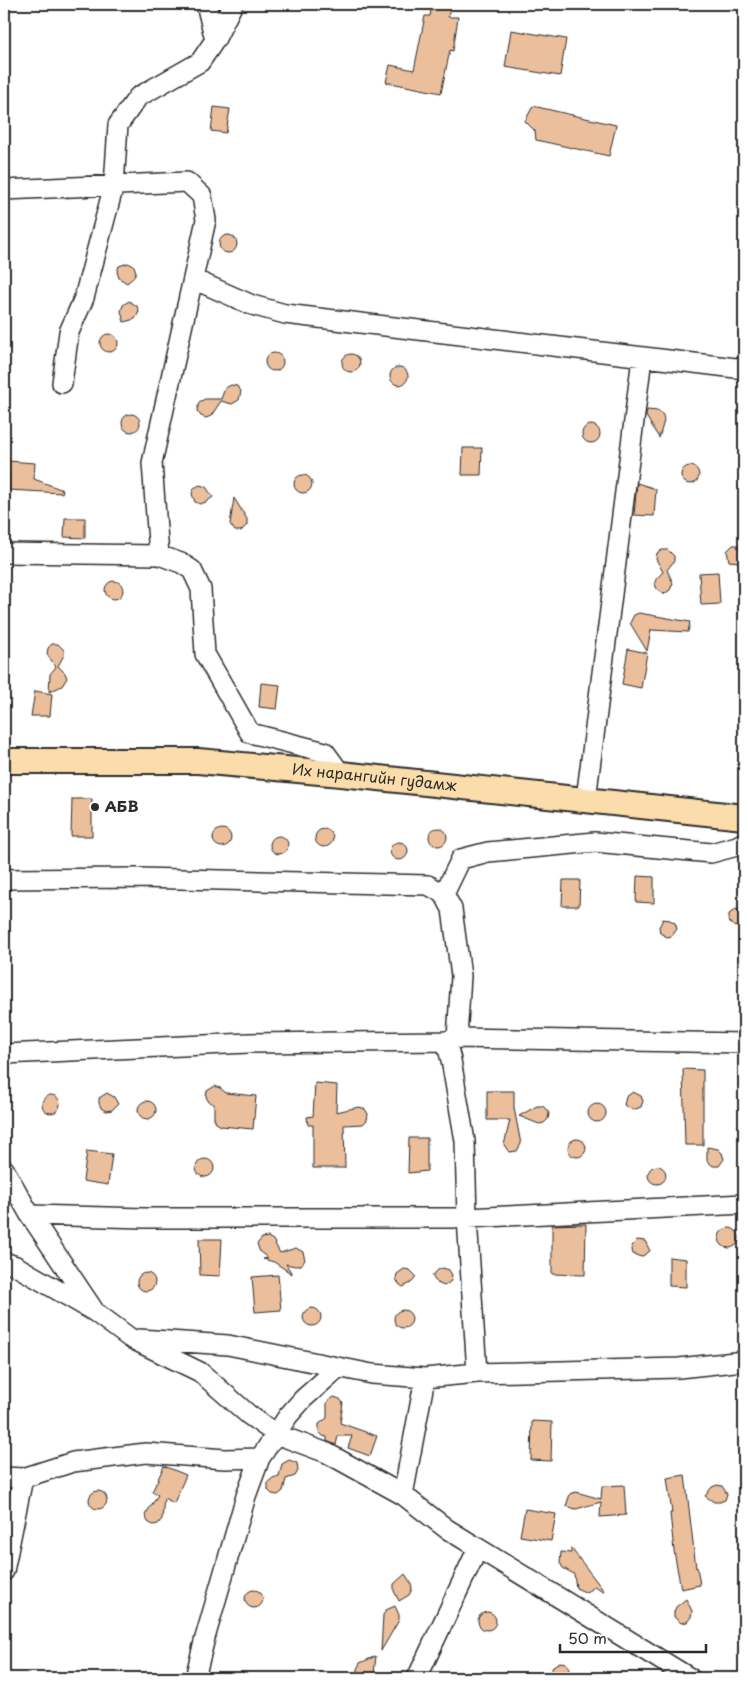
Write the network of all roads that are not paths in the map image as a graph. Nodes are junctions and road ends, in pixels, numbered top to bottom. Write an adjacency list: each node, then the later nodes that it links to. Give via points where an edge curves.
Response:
1 (206, 4): 3 (street)
2 (233, 4): 3 (street)
3 (215, 40): 4 (street, via 200,62 138,97 118,125)
4 (114, 185): 5 (street); 6 (street, via 187,182 202,196 206,220); 9 (street, via 84,298 69,332)
5 (4, 190)
6 (193, 279): 7 (street, via 252,305 285,314); 11 (street, via 152,463)
7 (642, 358): 8 (street); 14 (street)
8 (744, 369)
9 (62, 383)
10 (4, 553): 11 (street)
11 (160, 555): 13 (street, via 192,570 201,589 204,654 250,733 325,752)
12 (4, 762): 13 (main road, Их нарангийн гудамж, via 198,761)
13 (341, 774): 14 (main road, Их нарангийн гудамж)
14 (586, 799): 15 (main road, Их нарангийн гудамж)
15 (744, 817)
16 (744, 842): 18 (street, via 711,853 596,842 488,852 461,859)
17 (4, 880): 18 (street, via 139,878 428,885)
18 (444, 894): 19 (street, via 452,909 461,976)
19 (452, 1040): 20 (street); 21 (street, via 250,1043); 25 (street, via 453,1069 465,1141)
20 (744, 1043)
21 (4, 1054)
22 (4, 1169): 24 (street)
23 (744, 1204): 25 (street)
24 (30, 1215): 25 (street); 27 (street)
25 (467, 1218): 31 (street)
26 (4, 1262): 27 (street)
27 (95, 1312): 28 (street)
28 (130, 1338): 30 (street, via 228,1345); 33 (street, via 200,1372)
29 (744, 1362): 31 (street, via 679,1368)
30 (338, 1368): 32 (street); 33 (street, via 303,1399)
31 (477, 1373): 32 (street)
32 (425, 1378): 37 (street)
33 (276, 1434): 34 (street); 37 (street, via 327,1453)
34 (260, 1458): 36 (street, via 225,1459 146,1453 73,1462); 40 (street, via 246,1496)
35 (4, 1477): 36 (street)
36 (23, 1478): 39 (street)
37 (403, 1495): 38 (street)
38 (478, 1548): 41 (street); 42 (street)
39 (4, 1570)
40 (195, 1678)
41 (417, 1678)
42 (690, 1678)

